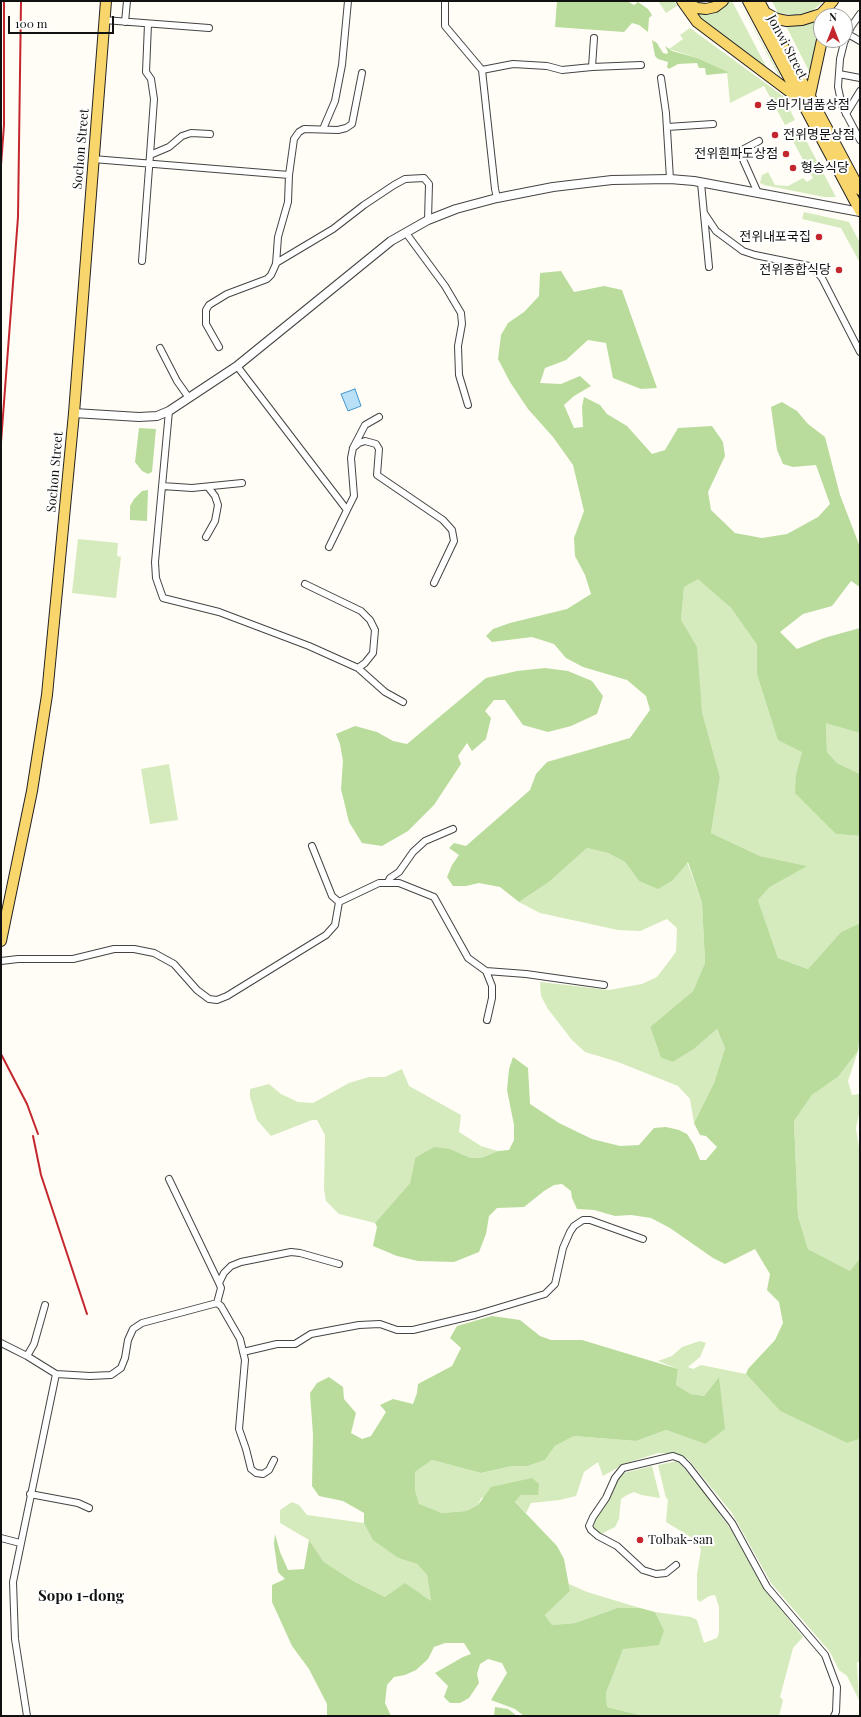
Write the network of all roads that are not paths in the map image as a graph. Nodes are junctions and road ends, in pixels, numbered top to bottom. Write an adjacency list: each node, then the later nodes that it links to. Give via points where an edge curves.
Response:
1 (106, 1): 12 (main road, Sochon Street)
2 (126, 1): 13 (street)
3 (348, 1): 33 (street, via 342,65 335,101)
4 (445, 1): 22 (street, via 445,26)
5 (682, 1): 6 (main road, via 706,9 715,7); 29 (main road, via 696,22)
6 (723, 1)
7 (748, 1): 29 (main road, Jonwi Street)
8 (759, 1): 10 (main road, Jonwi Street)
9 (833, 1): 10 (main road, via 821,14 802,20 787,21)
10 (765, 13): 28 (main road, Jonwi Street)
11 (860, 14): 15 (street)
12 (104, 20): 13 (street); 38 (main road, Sochon Street)
13 (125, 22): 14 (street)
14 (148, 24): 16 (street); 37 (street, via 146,72 151,79 154,99)
15 (857, 24)
16 (209, 28)
17 (594, 38): 21 (street)
18 (820, 48): 28 (main road)
19 (844, 48): 24 (street)
20 (641, 65): 21 (street)
21 (592, 67): 22 (street, via 562,70 547,66 513,64)
22 (482, 70): 45 (street)
23 (362, 73): 33 (street, via 352,124 338,130)
24 (839, 74): 26 (street); 30 (street, via 840,99)
25 (661, 78): 32 (street)
26 (860, 78)
27 (860, 91): 30 (street)
28 (810, 95): 43 (main road, Jonwi Street)
29 (799, 99): 46 (main road, Jonwi Street)
30 (846, 114): 35 (street)
31 (713, 124): 32 (street)
32 (667, 127): 41 (street)
33 (323, 129): 40 (street, via 304,129 299,132 294,139)
34 (210, 134): 37 (street, via 191,133 182,136 169,147)
35 (860, 140)
36 (759, 141): 44 (street, via 742,150 741,155)
37 (150, 155): 39 (street)
38 (93, 159): 39 (street); 60 (main road, Sochon Street)
39 (149, 162): 40 (street); 50 (street)
40 (288, 175): 51 (street, via 288,202 278,236)
41 (670, 179): 42 (street); 45 (street, via 612,180 553,187)
42 (702, 183): 44 (street); 47 (street)
43 (860, 190)
44 (758, 193): 46 (street)
45 (497, 198): 48 (street)
46 (860, 211)
47 (704, 213): 52 (street); 55 (street, via 716,231 743,251 809,266 816,270)
48 (428, 220): 49 (street); 51 (street, via 429,184 424,178 405,179 364,205 333,229)
49 (406, 233): 56 (street, via 392,241); 58 (street, via 445,286 461,313 459,376)
50 (142, 261)
51 (276, 263): 53 (street, via 272,275 267,279 227,294 209,305 206,310 206,324)
52 (710, 267)
53 (219, 347)
54 (160, 348): 57 (street)
55 (860, 352)
56 (237, 366): 57 (street); 66 (street)
57 (189, 398): 59 (street)
58 (468, 406)
59 (169, 411): 60 (street, via 157,416 140,417); 64 (street)
60 (74, 413): 77 (main road, Sochon Street, via 47,695 32,791)
61 (379, 417): 62 (street, via 365,425)
62 (353, 448): 66 (street, via 351,458 354,496); 69 (street, via 365,441 376,444 379,450 377,471 380,477 414,498 452,530 454,542)
63 (242, 483): 65 (street)
64 (162, 486): 65 (street); 71 (street, via 155,562 156,578 163,598 219,612 309,646)
65 (208, 487): 67 (street, via 218,505)
66 (347, 510): 68 (street)
67 (206, 537)
68 (329, 547)
69 (434, 583)
70 (305, 584): 71 (street, via 361,611 370,620 375,630 373,653)
71 (358, 668): 72 (street, via 385,692)
72 (403, 702)
73 (453, 829): 75 (street, via 425,841)
74 (312, 846): 76 (street, via 332,896)
75 (388, 882): 76 (street, via 379,883); 79 (street, via 399,883 434,897 468,958)
76 (339, 902): 78 (street, via 335,925 326,935 217,1000 209,999 197,990 174,964 154,953 134,949 114,949 73,959 18,959)
77 (1, 941)
78 (1, 962)
79 (486, 972): 80 (street, via 526,974); 81 (street, via 492,986)
80 (604, 985)
81 (487, 1020)
82 (169, 1179): 85 (street)
83 (643, 1239): 89 (street, via 590,1220 583,1220 570,1232 563,1248 555,1284 545,1294 413,1330 397,1330 380,1324 359,1325 311,1334 295,1344 277,1344)
84 (339, 1264): 85 (street, via 291,1252 231,1266)
85 (219, 1283): 86 (street, via 221,1288)
86 (217, 1303): 89 (street, via 240,1339); 91 (street, via 142,1323 133,1329 121,1368 111,1374)
87 (45, 1305): 90 (street)
88 (1, 1343): 90 (street)
89 (243, 1352): 92 (street, via 245,1360 239,1429 251,1469 263,1474 269,1470)
90 (28, 1356): 91 (street)
91 (56, 1374): 93 (street)
92 (274, 1460)
93 (30, 1494): 94 (street, via 78,1503); 96 (street)
94 (89, 1508)
95 (1, 1538): 96 (street)
96 (20, 1542): 98 (street, via 13,1582 15,1639)
97 (676, 1565): 99 (street, via 666,1573 656,1574 643,1570 617,1546 591,1530 589,1526 593,1517 606,1498 614,1478 623,1468 673,1456 688,1466 732,1523 767,1587 825,1655 837,1687)
98 (27, 1716)
99 (834, 1716)

